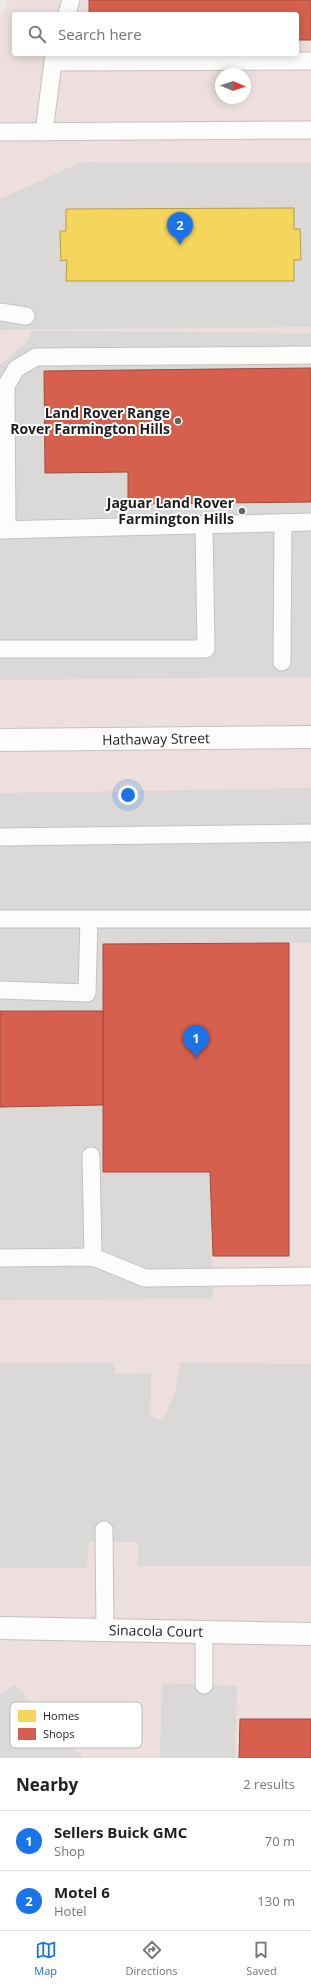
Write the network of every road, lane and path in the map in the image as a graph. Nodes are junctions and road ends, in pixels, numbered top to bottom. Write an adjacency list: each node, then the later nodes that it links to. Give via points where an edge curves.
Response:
1 (71, 0): 2 (lane)
2 (68, 12)
3 (54, 58): 4 (lane); 7 (lane)
4 (311, 61)
5 (311, 130): 7 (lane)
6 (0, 132): 7 (lane)
7 (44, 132)
8 (0, 312): 9 (lane)
9 (26, 316)
10 (311, 355): 14 (lane, via 36,357 16,369 6,386)
11 (311, 522): 12 (lane)
12 (283, 523): 13 (lane); 16 (lane)
13 (204, 525): 14 (lane); 15 (lane, via 206,649)
14 (4, 530)
15 (0, 649)
16 (282, 662)
17 (311, 737): 18 (street, Hathaway Street)
18 (0, 740)
19 (311, 833): 20 (lane)
20 (0, 837)
21 (0, 919): 22 (lane)
22 (89, 919): 23 (lane); 24 (lane, via 87,993)
23 (311, 919)
24 (0, 990)
25 (91, 1156): 26 (lane)
26 (93, 1257): 27 (lane); 28 (lane, via 145,1278)
27 (0, 1258)
28 (311, 1276)
29 (104, 1530): 31 (lane)
30 (0, 1628): 31 (street, Sinacola Court)
31 (105, 1630): 32 (street, Sinacola Court)
32 (204, 1632): 33 (street, Sinacola Court); 34 (lane)
33 (311, 1634)
34 (204, 1685)

